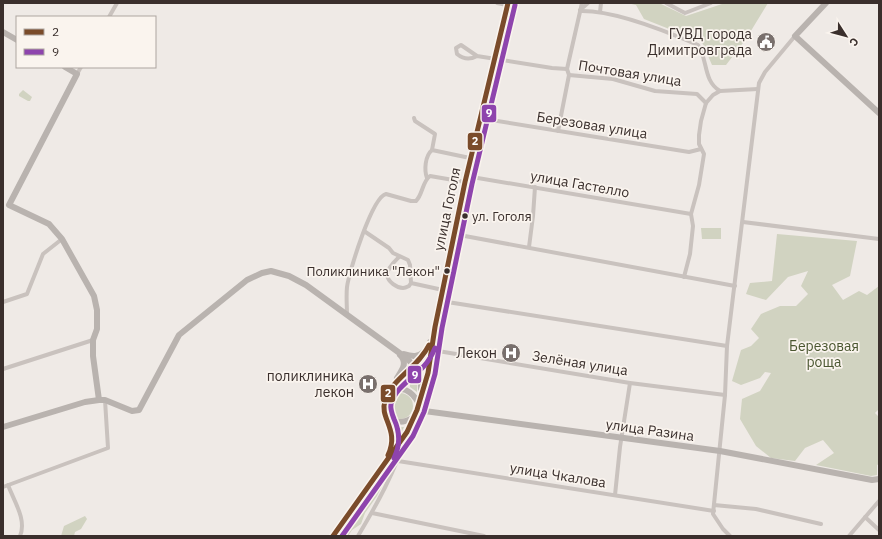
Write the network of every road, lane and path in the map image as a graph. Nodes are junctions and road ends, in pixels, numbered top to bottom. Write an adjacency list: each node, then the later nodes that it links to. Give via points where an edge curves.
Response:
1 (117, 3): 12 (street)
2 (497, 3): 9 (street)
3 (582, 3): 10 (street)
4 (588, 3): 10 (street)
5 (600, 3): 11 (street)
6 (666, 3): 7 (street, via 684,13)
7 (711, 3)
8 (826, 3): 14 (street)
9 (507, 4): 17 (street, улица Гоголя)
10 (580, 11): 11 (street); 20 (street)
11 (600, 12): 24 (street, via 642,23 698,45 703,52 709,80)
12 (110, 16)
13 (3, 32): 15 (street)
14 (795, 36): 23 (street, via 764,72); 26 (street)
15 (16, 39)
16 (478, 56): 16 (street, via 460,45 456,48 456,54 461,57); 17 (street)
17 (494, 59): 20 (street); 28 (street, улица Гоголя)
18 (67, 68): 21 (street)
19 (80, 68): 21 (street)
20 (567, 69): 22 (street)
21 (77, 74): 37 (street)
22 (569, 75): 25 (street, Почтовая улица, via 612,79 655,91 697,94); 29 (street)
23 (758, 89): 24 (street); 39 (street)
24 (720, 91): 25 (street)
25 (706, 103): 30 (street, via 699,135)
26 (879, 113)
27 (414, 118): 31 (street, via 435,134)
28 (479, 118): 29 (street, Березовая улица); 32 (street, улица Гоголя)
29 (558, 131): 30 (street, Березовая улица, via 689,152)
30 (701, 149): 38 (street, via 704,154)
31 (432, 150): 32 (street); 33 (street, via 427,158)
32 (470, 158): 34 (street, улица Гоголя)
33 (427, 178): 34 (street, улица Гастелло, via 430,176); 40 (street, via 416,201 383,195 378,200)
34 (465, 179): 35 (street, улица Гастелло); 41 (street, улица Гоголя)
35 (535, 187): 38 (street, улица Гастелло); 44 (street)
36 (3, 203): 37 (street)
37 (9, 206): 42 (street, via 49,224)
38 (691, 214): 46 (street, via 693,226 690,254)
39 (743, 222): 43 (street); 48 (street)
40 (364, 232): 45 (street); 52 (street, via 350,272)
41 (454, 234): 44 (street); 49 (street, улица Гоголя)
42 (62, 239): 51 (street, via 43,254 27,294); 53 (street, via 94,296 97,329)
43 (879, 239)
44 (529, 247): 46 (street)
45 (399, 256): 47 (street, via 408,260); 47 (street, via 390,266 387,274 389,281 403,288)
46 (684, 277): 48 (street)
47 (411, 283): 49 (street)
48 (734, 286): 54 (street)
49 (443, 290): 50 (street, улица Гоголя)
50 (441, 301): 54 (street); 55 (street, улица Гоголя)
51 (3, 302)
52 (347, 315): 56 (street); 63 (street, via 306,285 289,276 271,271 262,273 247,280 179,335 139,410 132,411)
53 (93, 340): 58 (street); 63 (street, via 92,356)
54 (727, 346): 61 (street)
55 (430, 349): 56 (street, via 413,357); 57 (street); 59 (street, Зелёная улица); 62 (street, via 428,374)
56 (398, 352): 57 (street); 60 (street, via 403,358 404,367)
57 (414, 366): 60 (street); 62 (street, via 421,380)
58 (3, 369)
59 (630, 383): 61 (street, Зелёная улица); 69 (street)
60 (389, 392): 64 (street)
61 (725, 395): 70 (street)
62 (421, 397): 65 (street)
63 (102, 400): 67 (street, via 85,402); 74 (street, via 108,448)
64 (384, 401): 65 (street, via 390,393 402,389 413,394); 66 (street)
65 (417, 410): 66 (street, via 405,422 393,421); 68 (street); 69 (street, улица Разина)
66 (384, 412): 72 (street, via 392,436 392,445)
67 (3, 427)
68 (408, 432): 71 (street); 72 (street)
69 (621, 438): 70 (street, улица Разина); 76 (street)
70 (720, 451): 73 (street, улица Разина, via 872,480); 78 (street)
71 (398, 461): 76 (street, улица Чкалова); 80 (street)
72 (385, 462): 85 (street)
73 (879, 479)
74 (8, 485): 75 (street); 84 (street, via 23,522)
75 (3, 487)
76 (615, 495): 79 (street, улица Чкалова)
77 (879, 501): 81 (street)
78 (714, 505): 79 (street); 82 (street, via 756,509)
79 (714, 511): 88 (street, via 713,514)
80 (372, 513): 86 (street); 87 (street)
81 (865, 517): 83 (street); 89 (street)
82 (821, 524)
83 (879, 530)
84 (20, 536)
85 (334, 536)
86 (358, 536)
87 (484, 536)
88 (730, 536)
89 (849, 536)

